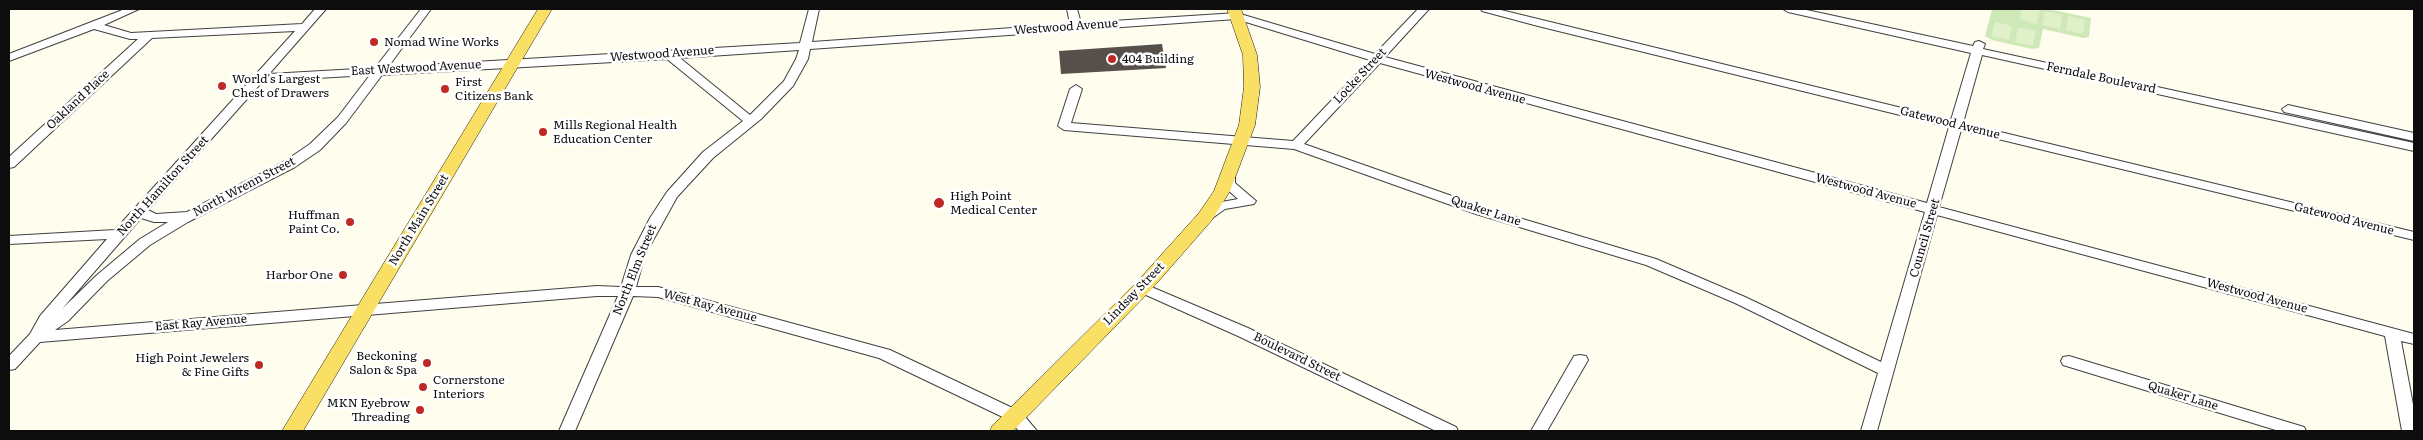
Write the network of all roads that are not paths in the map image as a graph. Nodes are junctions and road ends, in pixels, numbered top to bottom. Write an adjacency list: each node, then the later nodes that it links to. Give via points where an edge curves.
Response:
1 (134, 9): 12 (street)
2 (320, 9): 14 (street, North Hamilton Street)
3 (426, 9): 22 (street, North Wrenn Street)
4 (545, 9): 21 (main road, North Main Street)
5 (814, 9): 16 (street, North Elm Street)
6 (1072, 9): 13 (street)
7 (1424, 9): 20 (street, Locke Street)
8 (1486, 9): 26 (street, Gatewood Avenue)
9 (1788, 9): 17 (street, Ferndale Boulevard)
10 (1822, 9): 17 (street, Ferndale Boulevard)
11 (1235, 12): 13 (street, Westwood Avenue); 20 (street, Westwood Avenue); 28 (main road, Lindsay Street, via 1246,39 1252,69 1251,108)
12 (94, 25): 15 (street, via 130,36); 19 (street)
13 (1076, 26): 16 (street, Westwood Avenue)
14 (304, 27): 15 (street); 23 (street, North Hamilton Street)
15 (148, 36): 31 (street, Oakland Place)
16 (806, 44): 18 (street, Westwood Avenue); 25 (street, North Elm Street, via 789,83)
17 (1978, 47): 26 (street, Council Street); 27 (street, Ferndale Boulevard); 30 (street, Ferndale Boulevard)
18 (670, 55): 21 (street, Westwood Avenue); 25 (street)
19 (9, 58)
20 (1377, 59): 29 (street, Locke Street); 34 (street, Westwood Avenue)
21 (514, 63): 22 (street, East Westwood Avenue); 42 (main road, North Main Street)
22 (380, 70): 23 (street, East Westwood Avenue); 33 (street, North Wrenn Street, via 342,120 315,147 282,169)
23 (259, 78): 35 (street, North Hamilton Street)
24 (1076, 89): 28 (street, Quaker Lane, via 1064,126)
25 (750, 121): 41 (street, North Elm Street, via 708,155 672,195 647,236)
26 (1957, 125): 34 (street, Council Street); 38 (street, Gatewood Avenue)
27 (2414, 136)
28 (1242, 139): 29 (street, Quaker Lane); 32 (main road, Lindsay Street)
29 (1296, 145): 49 (street, Quaker Lane, via 1481,211 1650,262 1740,300)
30 (2414, 147)
31 (9, 164)
32 (1228, 175): 36 (main road, Lindsay Street); 36 (street, via 1228,184 1248,201 1221,206)
33 (213, 203): 35 (street, via 172,218 154,218); 44 (street, North Wrenn Street, via 126,256 63,317)
34 (1933, 209): 43 (street, Westwood Avenue); 49 (street, Council Street)
35 (140, 212): 37 (street, North Hamilton Street)
36 (1206, 216): 40 (main road, Lindsay Street)
37 (120, 234): 39 (street); 44 (street, North Hamilton Street, via 45,320)
38 (2414, 236)
39 (9, 240)
40 (1142, 288): 50 (main road, Lindsay Street); 54 (street, Boulevard Street, via 1243,332)
41 (626, 292): 42 (street, West Ray Avenue, via 597,291); 50 (street, West Ray Avenue, via 658,292 884,354); 52 (street, North Elm Street)
42 (366, 309): 44 (street, East Ray Avenue); 51 (main road, North Main Street)
43 (2392, 333): 45 (street, Westwood Avenue); 58 (street)
44 (36, 338): 48 (street, North Hamilton Street)
45 (2414, 339)
46 (1580, 360): 55 (street)
47 (2069, 361): 57 (street, Quaker Lane)
48 (9, 365)
49 (1887, 371): 56 (street, Council Street)
50 (1022, 424): 53 (main road, Lindsay Street)
51 (292, 431)
52 (567, 431)
53 (1000, 431)
54 (1450, 431)
55 (1539, 431)
56 (1869, 431)
57 (2298, 431)
58 (2410, 431)

